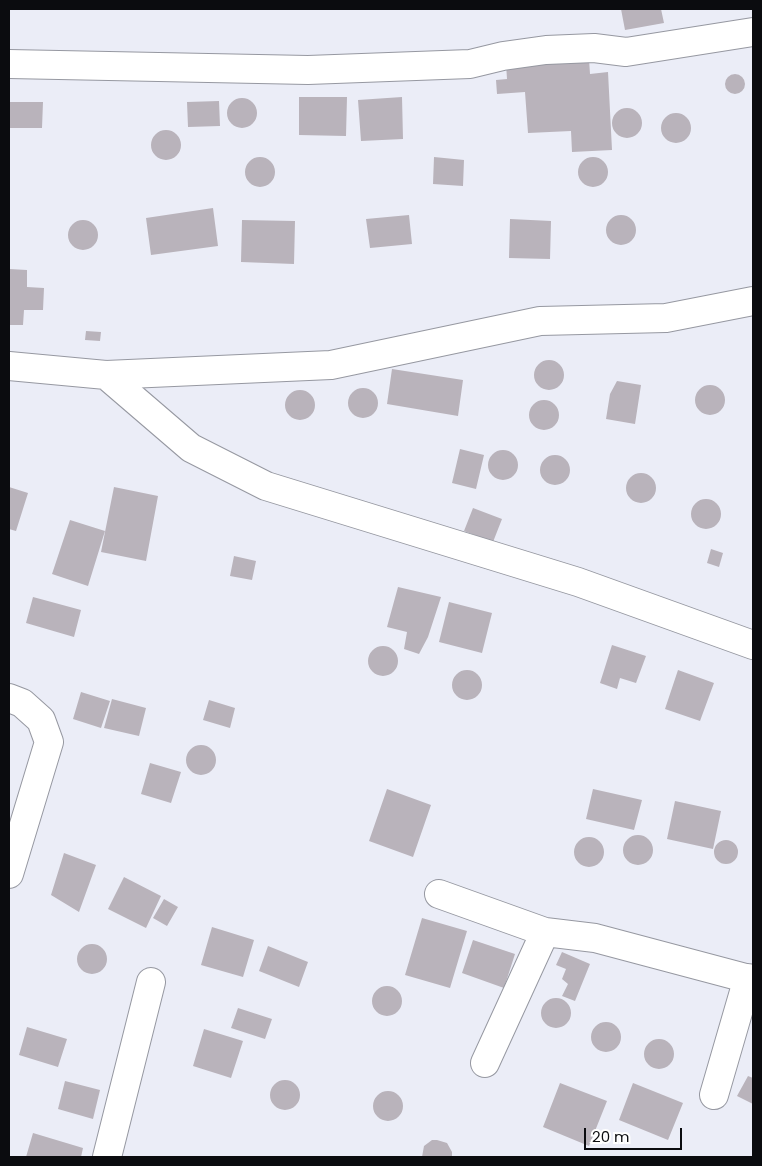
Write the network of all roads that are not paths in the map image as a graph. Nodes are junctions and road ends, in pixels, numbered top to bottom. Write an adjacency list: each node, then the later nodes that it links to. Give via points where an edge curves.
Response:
1 (753, 32): 2 (street, via 626,52 594,48 546,50 470,64 308,70)
2 (9, 64)
3 (753, 301): 5 (street, via 666,318 540,320 331,366)
4 (9, 366): 5 (street)
5 (106, 375): 6 (street, via 191,448 266,486 578,582)
6 (753, 645)
7 (9, 698): 8 (street, via 22,703 41,720 49,742)
8 (9, 874)
9 (439, 894): 10 (street)
10 (545, 932): 11 (street, via 595,938); 13 (street)
11 (751, 979): 14 (street)
12 (151, 982): 15 (street)
13 (485, 1063)
14 (714, 1095)
15 (107, 1157)

